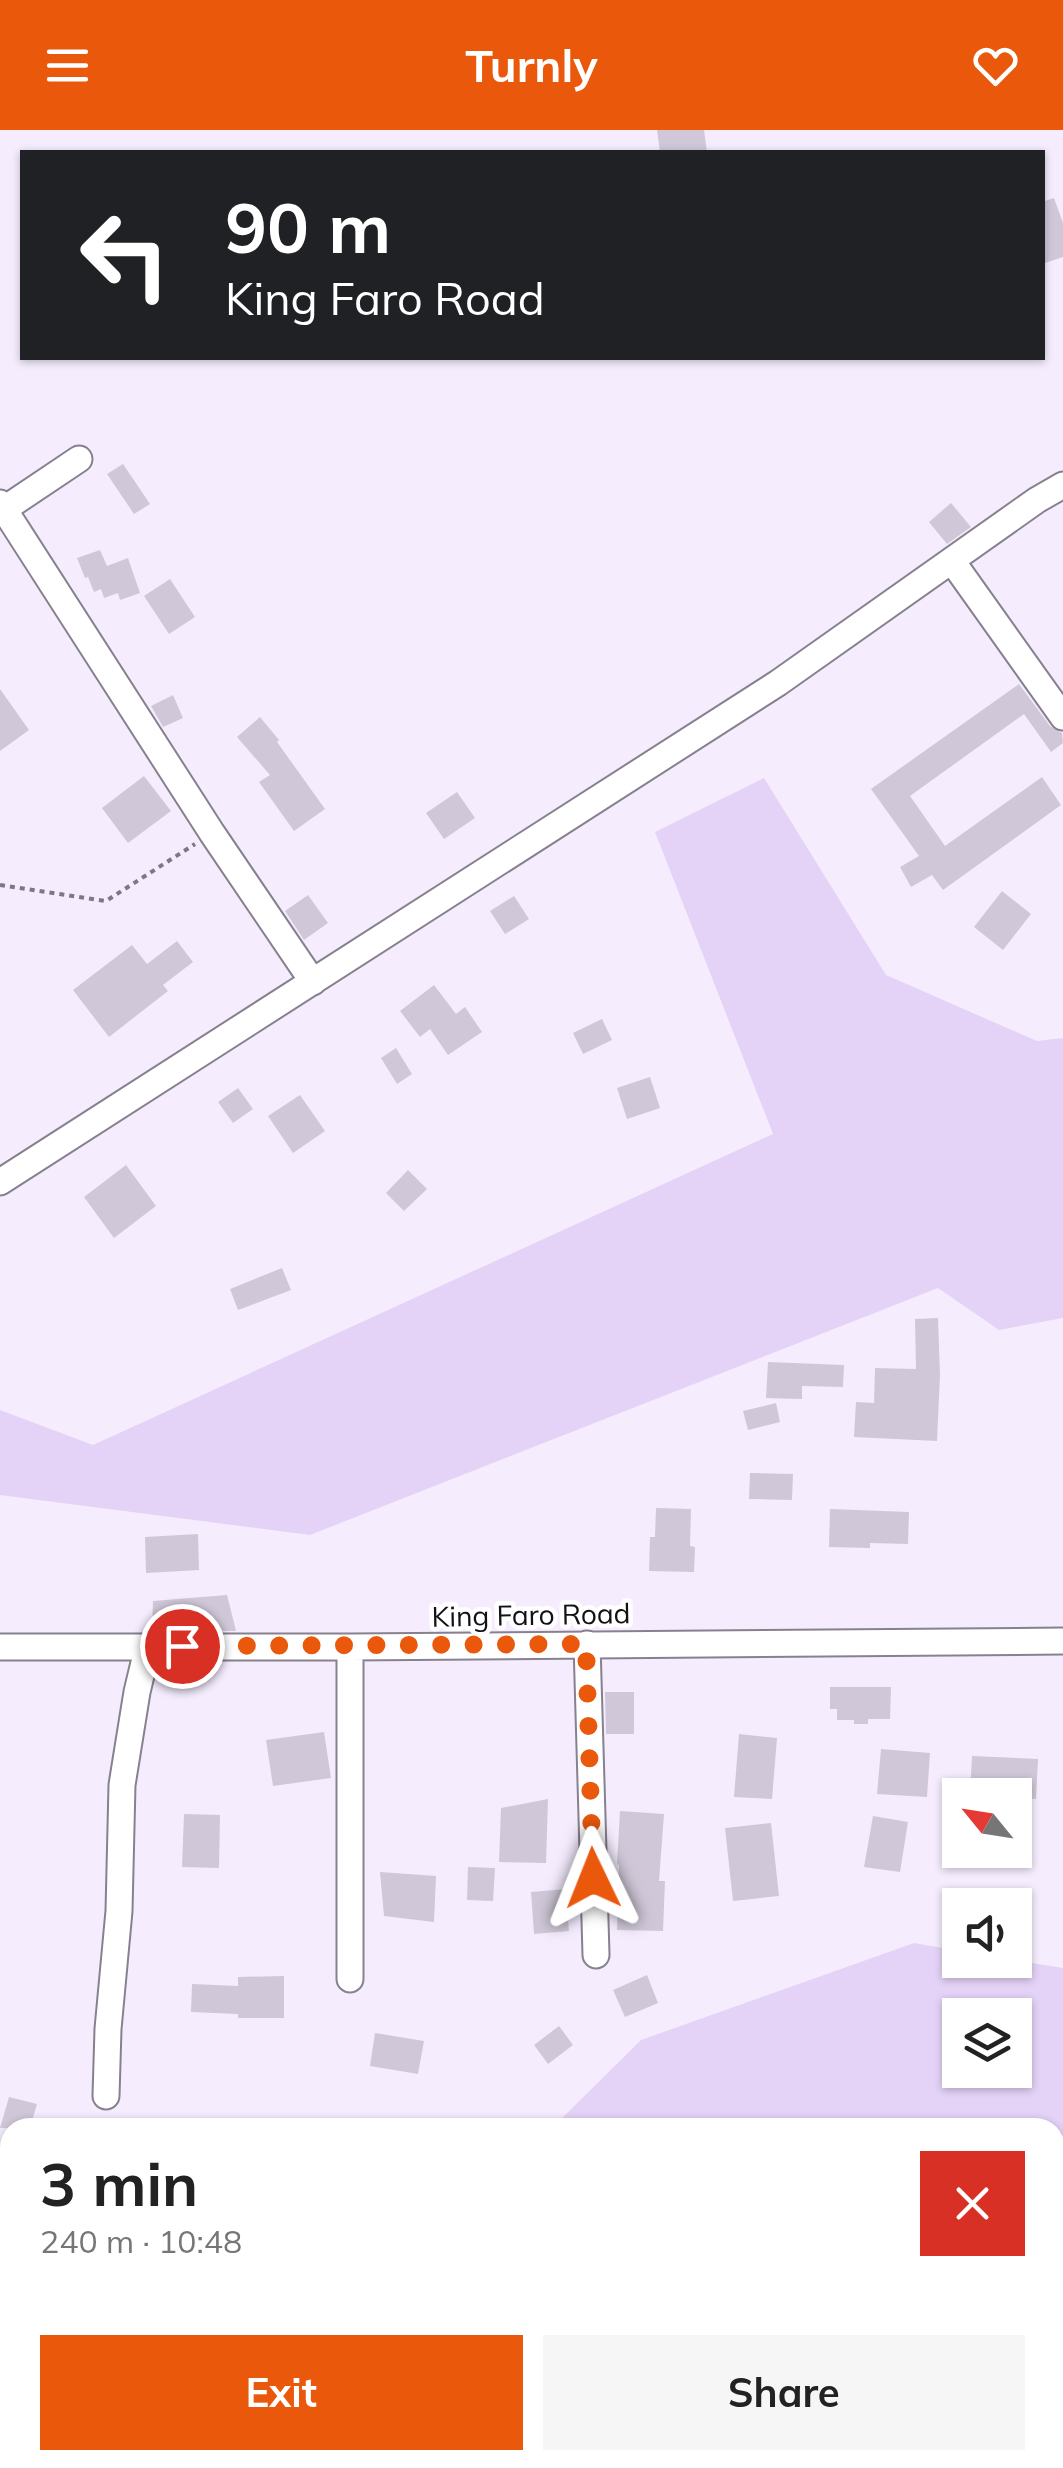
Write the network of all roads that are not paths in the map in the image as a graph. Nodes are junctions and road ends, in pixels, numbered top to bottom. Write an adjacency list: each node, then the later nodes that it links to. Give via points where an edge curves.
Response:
1 (80, 458): 3 (street)
2 (1063, 484): 4 (street)
3 (1, 508): 6 (street)
4 (952, 560): 5 (street); 6 (street, via 778,683)
5 (1063, 717)
6 (312, 982): 7 (street)
7 (0, 1182)
8 (1063, 1640): 9 (street, King Faro Road)
9 (586, 1644): 11 (street, King Faro Road); 13 (street)
10 (148, 1646): 11 (street, King Faro Road); 12 (street, King Faro Road); 15 (street, via 122,1785)
11 (350, 1647): 14 (street)
12 (0, 1648)
13 (596, 1956)
14 (350, 1979)
15 (106, 2096)

